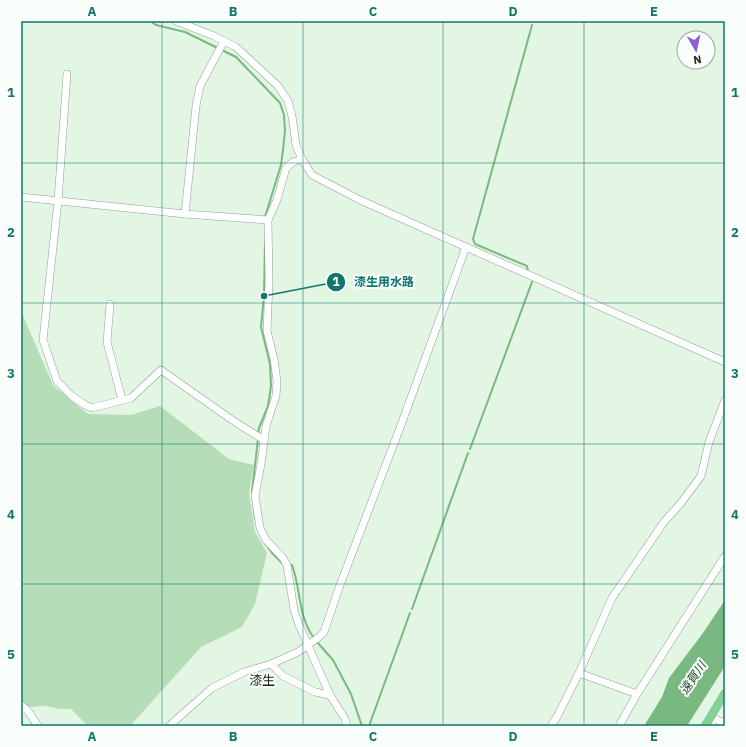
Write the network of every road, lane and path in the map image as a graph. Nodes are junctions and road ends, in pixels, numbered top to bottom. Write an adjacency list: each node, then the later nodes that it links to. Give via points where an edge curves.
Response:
1 (176, 21): 2 (street)
2 (224, 41): 4 (street, via 236,47 278,86 288,102 296,145); 7 (street, via 200,86)
3 (67, 74): 6 (street)
4 (302, 159): 8 (street, via 286,168); 9 (street, via 312,175 360,200)
5 (21, 197): 6 (street)
6 (58, 201): 7 (street); 12 (street, via 43,340 57,381 72,396 92,408)
7 (184, 214): 8 (street)
8 (268, 220): 14 (street, via 267,331 277,381 276,396)
9 (466, 247): 11 (street); 16 (street, via 324,632)
10 (110, 304): 12 (street, via 107,342)
11 (725, 362)
12 (122, 400): 14 (street, via 130,398 161,370)
13 (725, 400): 18 (street, via 709,442 701,476 664,522 612,598)
14 (264, 440): 16 (street, via 255,496 260,528 266,540 287,565 294,610)
15 (725, 556): 19 (street)
16 (308, 645): 17 (street); 21 (street)
17 (271, 664): 21 (street, via 283,676 315,692); 26 (street, via 244,672 212,688)
18 (579, 673): 19 (street); 28 (street)
19 (637, 694): 29 (street)
20 (725, 694): 23 (main road)
21 (330, 695): 27 (street)
22 (21, 705): 25 (street)
23 (712, 715): 24 (street); 30 (main road); 31 (street)
24 (725, 723)
25 (38, 726)
26 (169, 726)
27 (347, 726)
28 (551, 726)
29 (619, 726)
30 (705, 726)
31 (711, 726)

